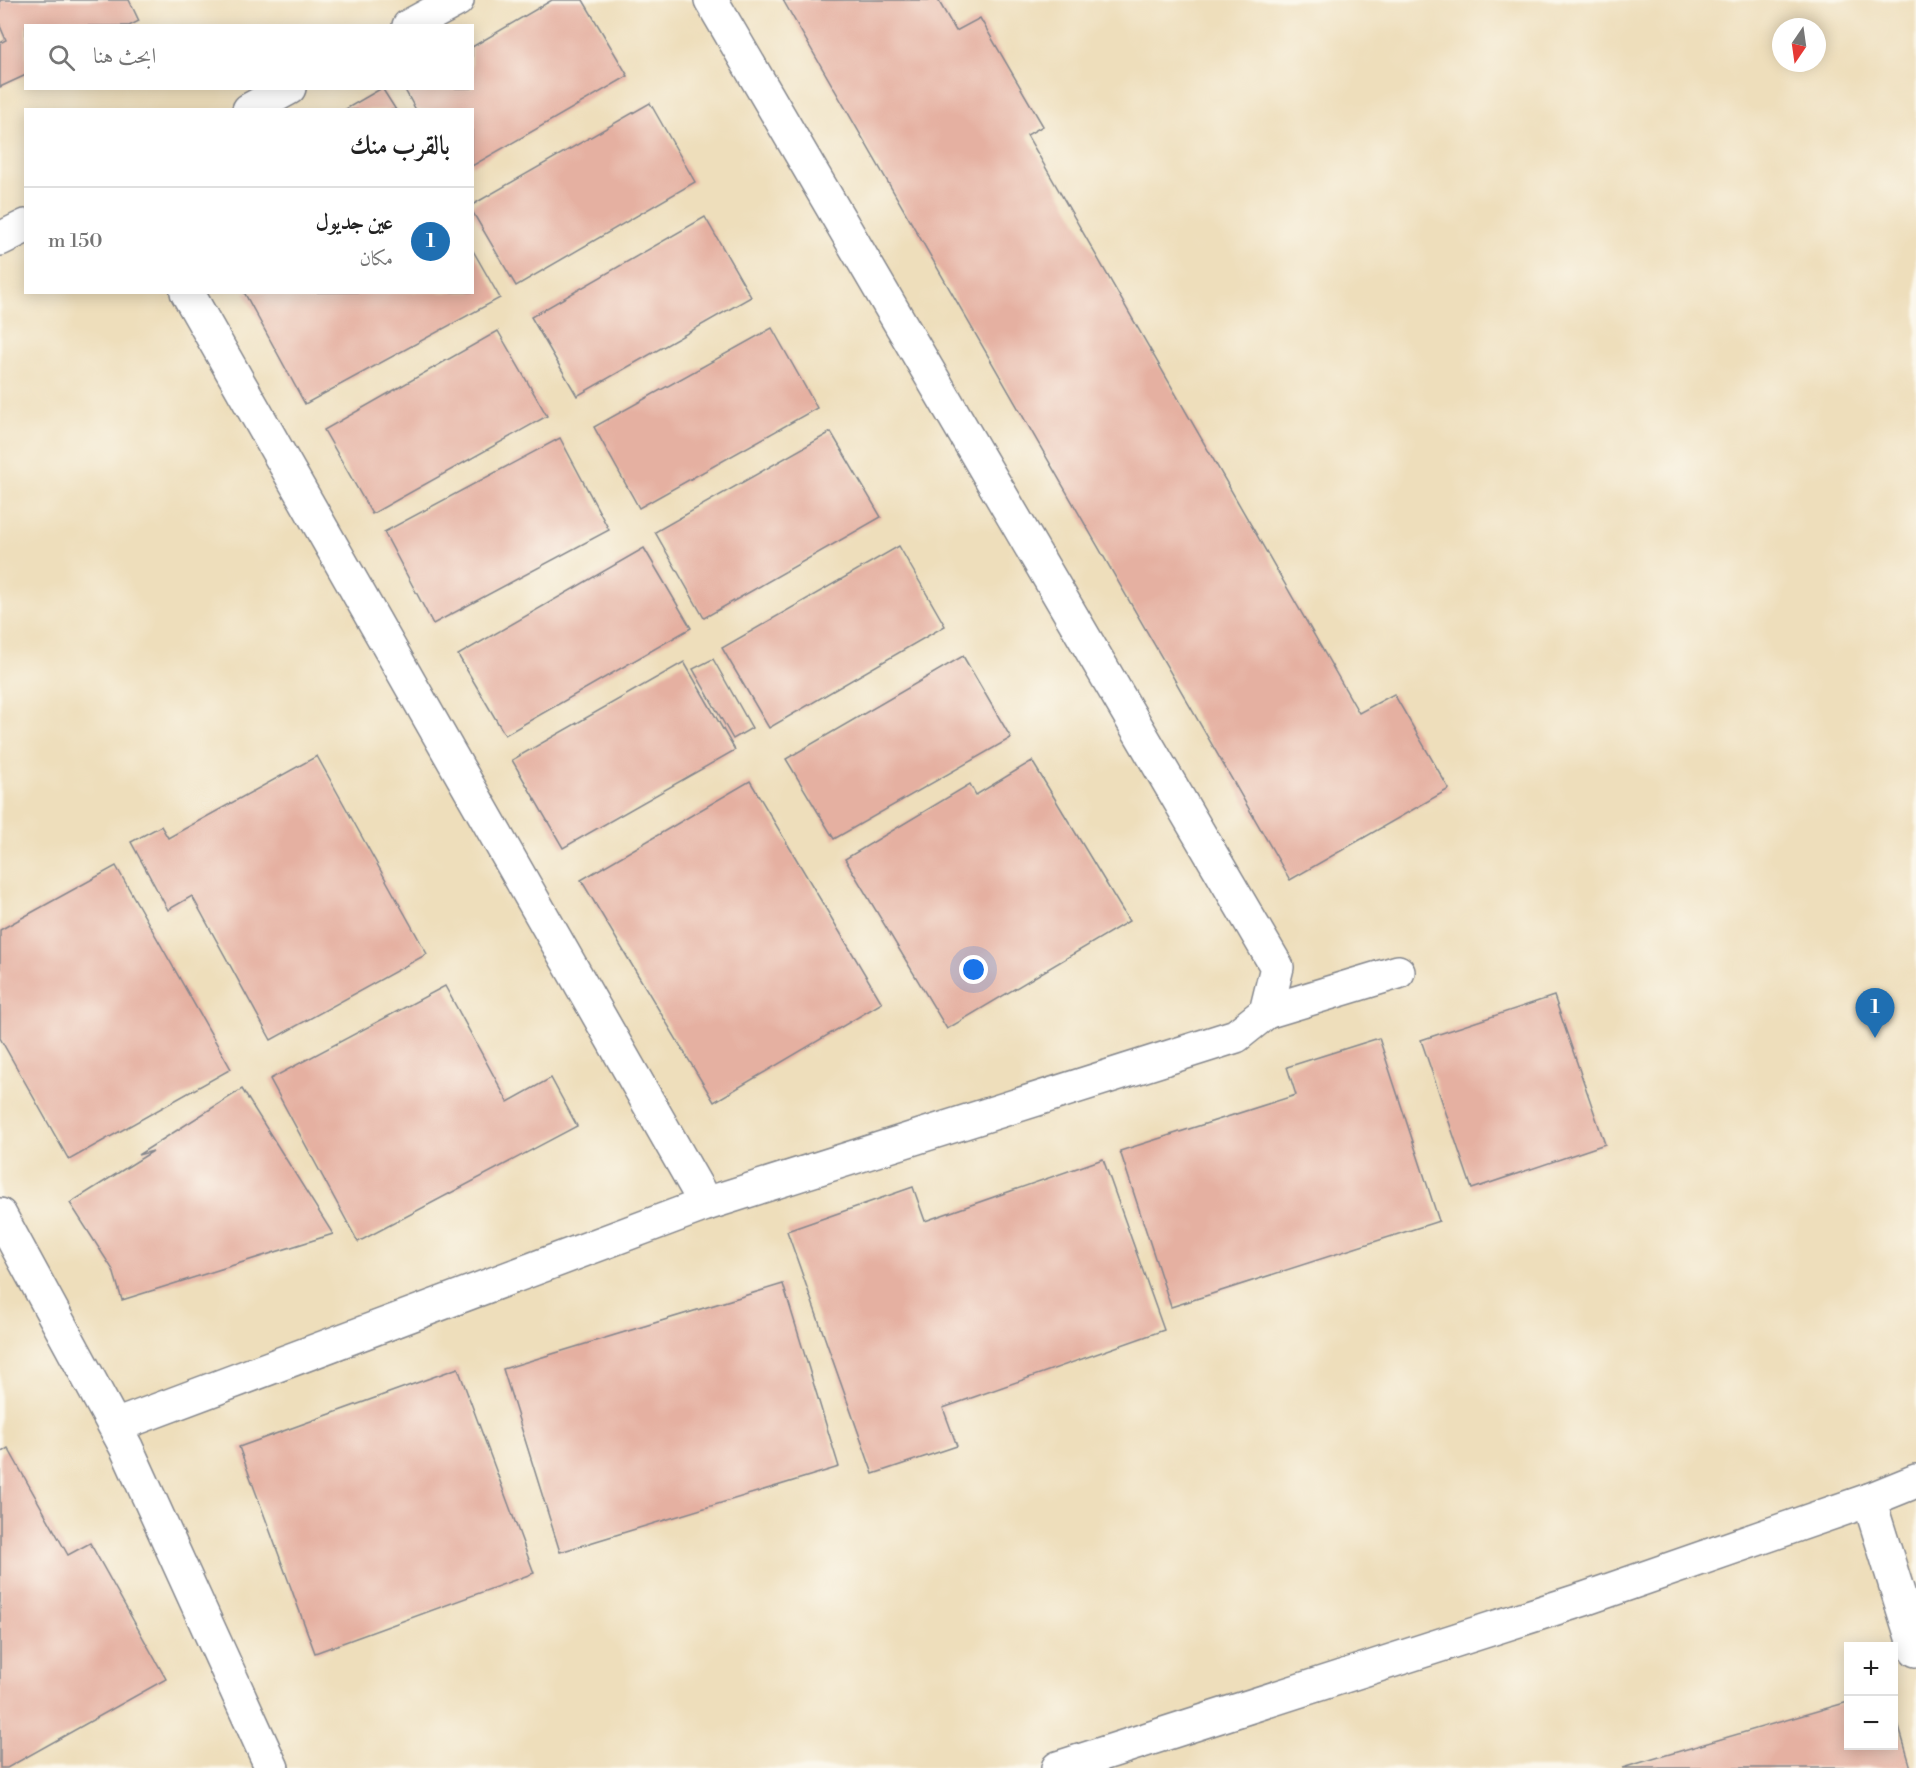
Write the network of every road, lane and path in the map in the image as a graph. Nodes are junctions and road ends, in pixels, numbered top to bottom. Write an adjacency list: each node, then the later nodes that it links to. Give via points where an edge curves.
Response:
1 (457, 0): 3 (street)
2 (711, 0): 10 (street, via 1277,968)
3 (413, 24)
4 (285, 90): 5 (street)
5 (253, 108)
6 (24, 227): 7 (street)
7 (0, 239)
8 (188, 294): 11 (street)
9 (1398, 972): 10 (street)
10 (1266, 1012): 11 (street, via 1236,1036)
11 (706, 1204): 13 (street)
12 (0, 1215): 13 (street)
13 (115, 1426): 17 (street)
14 (1916, 1480): 15 (street)
15 (1869, 1500): 16 (street); 18 (street, via 1584,1599)
16 (1916, 1650)
17 (272, 1768)
18 (1058, 1768)

